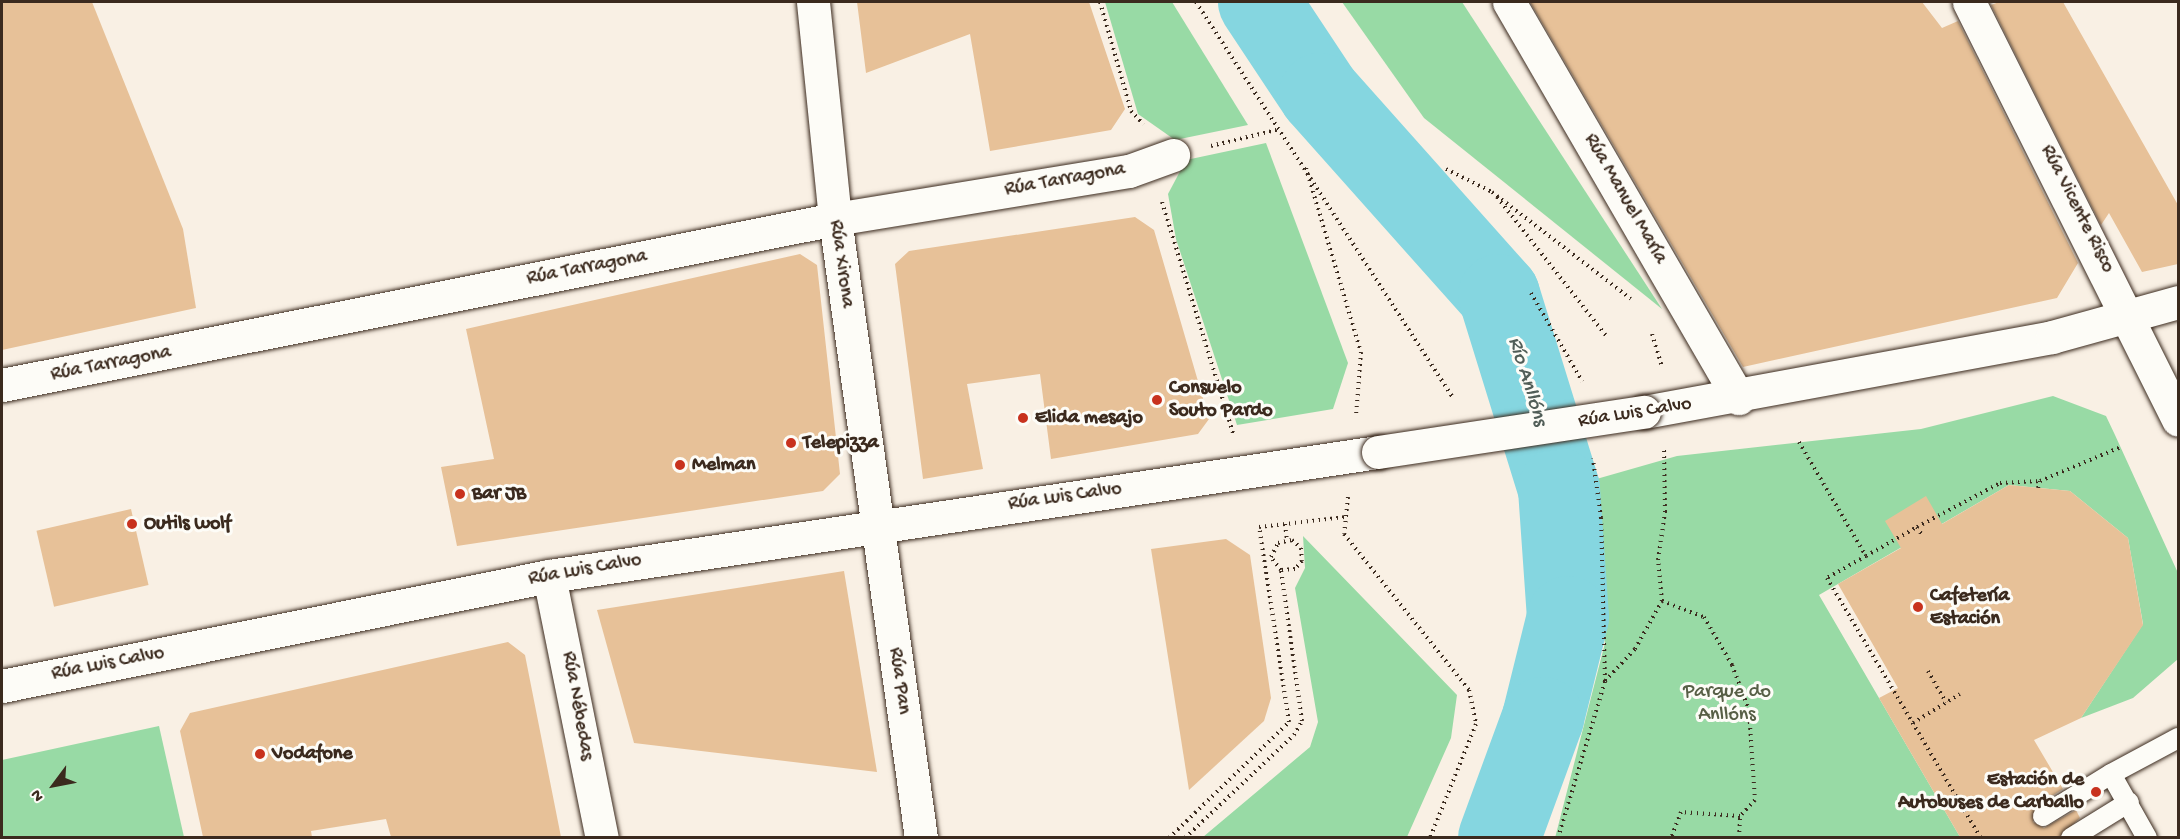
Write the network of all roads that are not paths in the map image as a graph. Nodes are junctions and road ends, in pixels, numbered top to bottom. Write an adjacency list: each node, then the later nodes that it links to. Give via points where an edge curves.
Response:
1 (813, 2): 5 (street, Rúa Xirona)
2 (1509, 2): 9 (street, Rúa Manuel María)
3 (1969, 2): 7 (street, Rúa Vicente Risco)
4 (1173, 155): 5 (street, Rúa Tarragona, via 1129,171)
5 (835, 219): 8 (street, Rúa Tarragona); 11 (street, Rúa Xirona)
6 (2178, 302): 7 (street, Rúa Luis Calvo)
7 (2129, 312): 9 (street, Rúa Luis Calvo, via 2052,337); 10 (street, Rúa Vicente Risco)
8 (2, 385)
9 (1739, 398): 11 (street, Rúa Luis Calvo, bridge)
10 (2178, 420)
11 (876, 525): 12 (street, Rúa Luis Calvo); 20 (street, Rúa Pan)
12 (549, 576): 13 (street, Rúa Luis Calvo); 19 (street, Rúa Nébedas)
13 (3, 678)
14 (2178, 738): 15 (lane)
15 (2112, 774): 16 (lane); 17 (lane)
16 (2129, 802): 18 (lane); 21 (lane)
17 (2043, 816)
18 (2140, 835)
19 (602, 837)
20 (921, 837)
21 (2071, 837)

